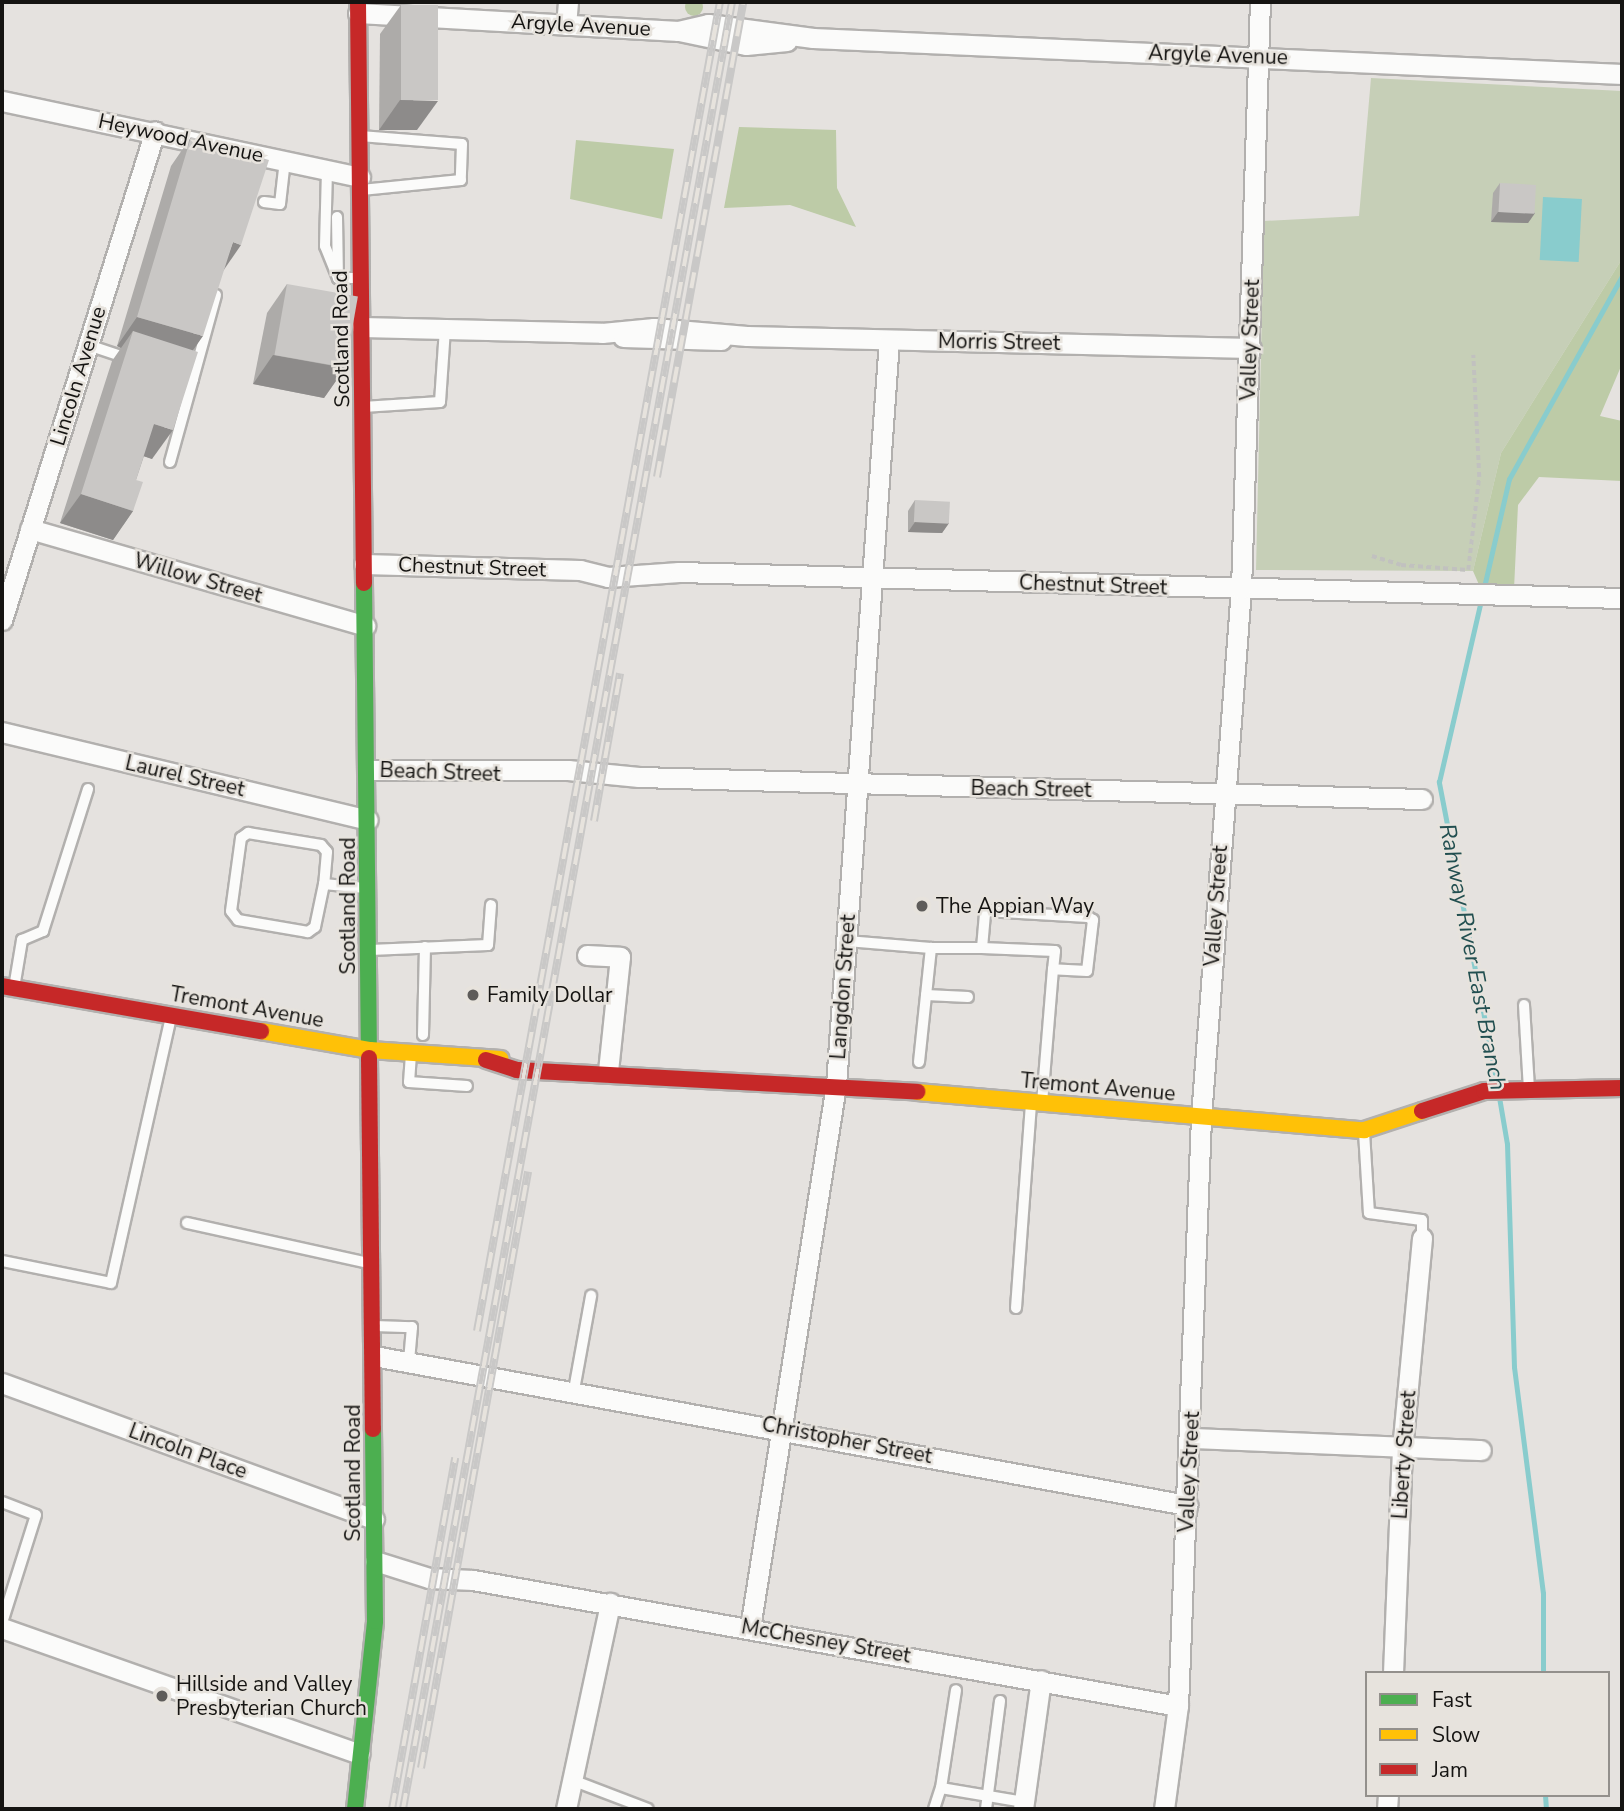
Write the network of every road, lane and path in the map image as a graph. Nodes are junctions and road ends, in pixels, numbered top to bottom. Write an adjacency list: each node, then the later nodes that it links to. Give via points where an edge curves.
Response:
1 (568, 2): 4 (street)
2 (1260, 2): 5 (street, Valley Street)
3 (358, 8): 4 (street, Argyle Avenue); 9 (main road, Scotland Road)
4 (566, 25): 5 (street, Argyle Avenue, via 678,31 746,45 813,38)
5 (1257, 56): 6 (street, Argyle Avenue); 24 (street, Valley Street)
6 (1622, 74)
7 (2, 101): 8 (street, Heywood Avenue)
8 (155, 131): 10 (street, Heywood Avenue); 23 (street, Lincoln Avenue)
9 (359, 136): 12 (main road, Scotland Road); 12 (lane, via 463,144 461,180)
10 (285, 160): 11 (street, Heywood Avenue); 13 (lane, via 280,204)
11 (327, 169): 12 (street, Heywood Avenue); 14 (lane)
12 (360, 183): 16 (main road, Scotland Road)
13 (264, 202)
14 (325, 216): 15 (lane); 17 (lane, via 325,246)
15 (337, 217): 16 (lane); 17 (lane)
16 (360, 217): 18 (main road, Scotland Road)
17 (338, 278): 18 (lane)
18 (361, 278): 20 (main road, Scotland Road)
19 (216, 295): 28 (lane)
20 (362, 327): 21 (street, Morris Street); 29 (main road, Scotland Road)
21 (445, 329): 22 (street, Morris Street, via 602,333 692,344 747,336); 29 (lane, via 444,393 428,407)
22 (889, 340): 24 (street, Morris Street); 34 (street, Langdon Street)
23 (88, 345): 26 (lane); 31 (street, Lincoln Avenue)
24 (1251, 348): 35 (street, Valley Street)
25 (1473, 355): 32 (path, via 1479,477 1468,570 1401,565)
26 (140, 362)
27 (166, 371): 28 (lane)
28 (193, 379): 30 (lane)
29 (363, 407): 33 (main road, Scotland Road)
30 (170, 462)
31 (30, 530): 37 (street, Lincoln Avenue); 38 (street, Willow Street)
32 (1372, 556)
33 (364, 564): 34 (street, Chestnut Street, via 580,570 608,577 679,572); 38 (main road, Scotland Road)
34 (872, 579): 35 (street, Chestnut Street); 41 (street, Langdon Street)
35 (1241, 589): 36 (street, Chestnut Street); 43 (street, Valley Street)
36 (1622, 598)
37 (2, 620)
38 (365, 626): 40 (main road, Scotland Road)
39 (2, 732): 45 (street, Laurel Street)
40 (368, 770): 41 (street, Beach Street, via 512,774 609,783 639,777); 45 (main road, Scotland Road)
41 (858, 785): 43 (street, Beach Street); 49 (street, Langdon Street)
42 (88, 789): 56 (lane, via 43,932 22,940)
43 (1224, 793): 44 (street, Beach Street); 71 (street, Valley Street)
44 (1422, 799)
45 (368, 820): 47 (main road, Scotland Road)
46 (324, 884): 46 (lane, via 327,852 298,840 248,833 241,838 231,911 238,920 308,932 315,927); 47 (lane)
47 (369, 889): 53 (main road, Scotland Road)
48 (491, 905): 50 (lane, via 488,945)
49 (847, 941): 51 (lane); 66 (street, Langdon Street)
50 (425, 947): 53 (lane); 61 (lane)
51 (931, 948): 52 (lane); 57 (lane)
52 (982, 948): 55 (lane, via 1055,951); 55 (lane, via 985,911 1093,920 1087,971)
53 (369, 950): 62 (main road, Scotland Road)
54 (587, 955): 65 (street, via 620,957)
55 (1054, 969): 70 (lane)
56 (8, 987): 60 (main road, Tremont Avenue)
57 (926, 995): 58 (lane); 64 (lane)
58 (968, 997)
59 (1524, 1005): 68 (lane)
60 (171, 1015): 62 (main road, Tremont Avenue); 75 (lane, via 111,1283)
61 (423, 1034)
62 (370, 1050): 63 (main road, Tremont Avenue); 76 (main road, Scotland Road)
63 (411, 1054): 65 (main road, Tremont Avenue, via 486,1060 517,1070); 67 (lane, via 409,1082)
64 (919, 1062)
65 (608, 1072): 66 (main road, Tremont Avenue)
66 (836, 1085): 70 (main road, Tremont Avenue); 84 (street, Langdon Street)
67 (467, 1086)
68 (1529, 1088): 69 (main road, Tremont Avenue); 72 (main road, Tremont Avenue, via 1484,1091)
69 (1622, 1088)
70 (1037, 1103): 71 (main road, Tremont Avenue); 78 (lane)
71 (1201, 1117): 72 (main road, Tremont Avenue); 85 (street, Valley Street)
72 (1364, 1130): 74 (lane, via 1368,1213 1422,1220)
73 (187, 1223): 76 (lane, via 354,1264)
74 (1422, 1238): 86 (street, Liberty Street)
75 (2, 1261)
76 (373, 1263): 79 (main road, Scotland Road)
77 (591, 1296): 83 (lane)
78 (1016, 1308)
79 (374, 1326): 80 (main road, Scotland Road); 81 (lane, via 412,1327)
80 (374, 1356): 81 (street, Christopher Street); 90 (main road, Scotland Road)
81 (408, 1362): 83 (street, Christopher Street, via 486,1380)
82 (2, 1383): 90 (street, Lincoln Place)
83 (574, 1390): 84 (street, Christopher Street)
84 (781, 1427): 89 (street, Christopher Street); 94 (street, Langdon Street)
85 (1191, 1438): 86 (street); 89 (street, Valley Street)
86 (1402, 1450): 87 (street); 95 (street, Liberty Street)
87 (1481, 1450)
88 (2, 1502): 93 (lane, via 36,1515)
89 (1187, 1505): 99 (street, Valley Street)
90 (374, 1519): 91 (main road, Scotland Road)
91 (375, 1561): 92 (street, McChesney Street, via 429,1578 473,1580); 100 (main road, Scotland Road)
92 (610, 1604): 94 (street, McChesney Street); 101 (street)
93 (2, 1625): 100 (street)
94 (750, 1628): 96 (street, McChesney Street)
95 (1393, 1671)
96 (1041, 1680): 99 (street, McChesney Street); 104 (street)
97 (956, 1690): 102 (lane)
98 (1000, 1701): 103 (lane)
99 (1178, 1706): 110 (street, Valley Street)
100 (359, 1754): 105 (main road, Scotland Road)
101 (572, 1780): 106 (street); 107 (lane)
102 (942, 1788): 103 (lane); 108 (lane)
103 (987, 1796): 104 (lane); 109 (lane)
104 (1024, 1806)
105 (355, 1809)
106 (566, 1809)
107 (648, 1809)
108 (934, 1809)
109 (986, 1809)
110 (1164, 1809)

